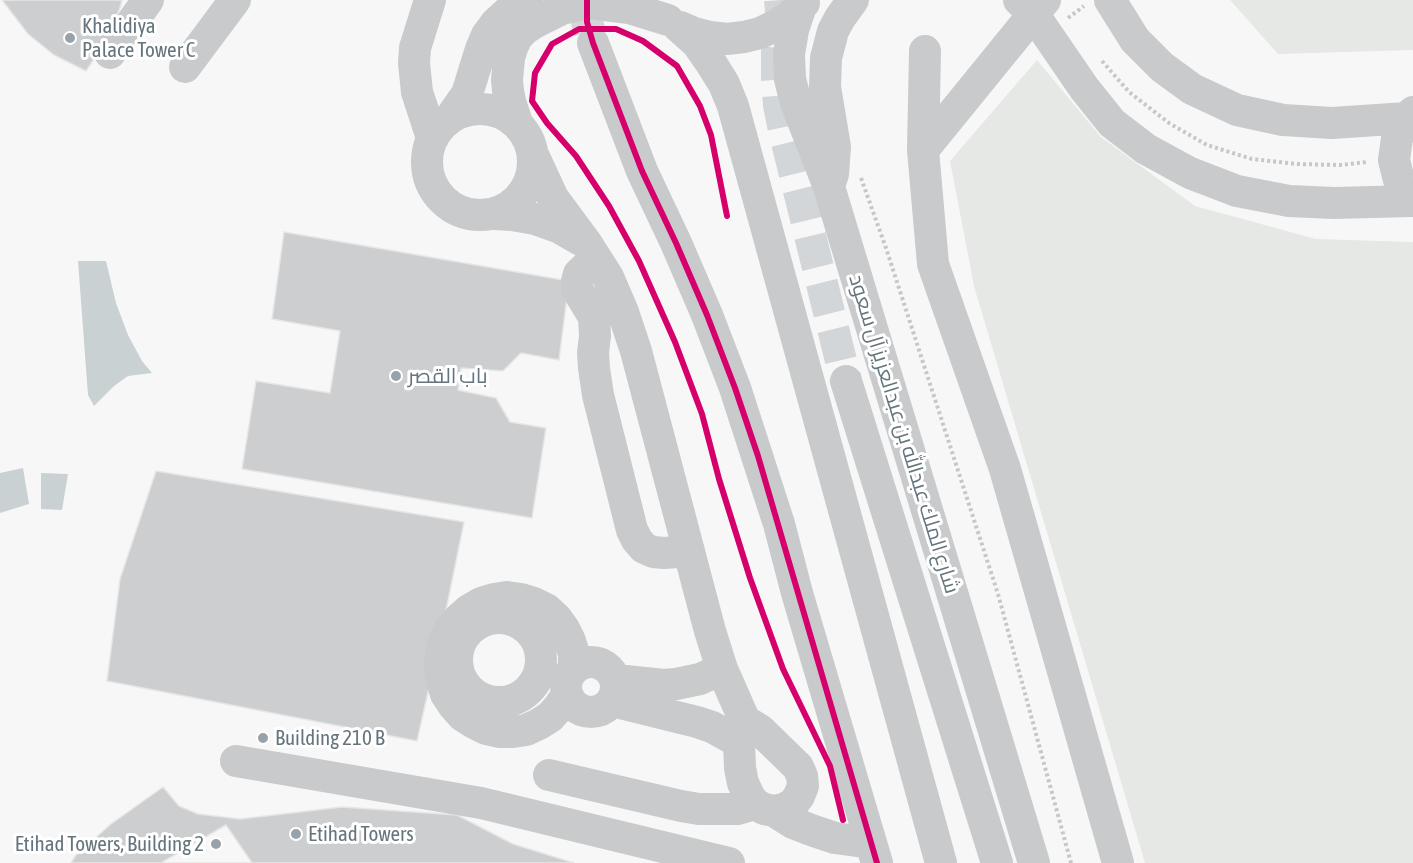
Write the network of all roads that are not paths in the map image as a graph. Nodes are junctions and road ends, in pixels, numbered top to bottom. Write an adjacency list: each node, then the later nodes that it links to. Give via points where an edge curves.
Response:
1 (148, 0): 12 (street)
2 (235, 0): 13 (street)
3 (430, 0): 16 (street, via 414,63 417,92)
4 (527, 0): 16 (street, via 508,12 487,35 467,94)
5 (853, 0): 19 (street, via 833,30 825,58 825,87 835,147)
6 (1110, 0): 14 (street, via 1135,40 1162,67 1192,89 1237,110 1282,120 1332,123)
7 (804, 3): 9 (street, via 775,26 727,39 694,33); 19 (street, شارع الملك عبدالله بن عبدالعزيز آل سعود, via 793,30 790,79)
8 (1033, 5): 17 (street); 20 (street, via 1084,88 1112,123 1146,149 1190,173 1237,191 1289,201)
9 (665, 16): 15 (street, via 589,3 562,9 525,29 512,48 508,69 508,91); 37 (street, via 697,44 724,84 733,106)
10 (593, 43): 35 (street, via 642,171 707,315 735,388 779,524)
11 (924, 51): 17 (street)
12 (110, 53)
13 (184, 67)
14 (1410, 115): 20 (street, via 1397,138 1394,160 1399,180)
15 (517, 123): 16 (street, via 500,112 480,108 460,112); 18 (street, via 526,133)
16 (442, 127): 21 (street, via 428,149 432,186 448,205 459,211)
17 (923, 150): 40 (street, via 933,264 1005,469)
18 (534, 157): 21 (street, via 534,170 525,192); 22 (street, via 554,198)
19 (829, 187): 39 (street, شارع الملك عبدالله بن عبدالعزيز آل سعود)
20 (1413, 201)
21 (495, 214): 22 (street, via 528,217 560,228)
22 (592, 251): 23 (street, via 623,312); 25 (street, via 579,274 577,289 594,317)
23 (643, 376): 25 (street, via 621,391); 27 (street)
24 (846, 381): 38 (street)
25 (598, 395): 26 (street)
26 (607, 431): 27 (street, via 635,428); 28 (street, via 637,540 653,552)
27 (657, 432): 28 (street)
28 (689, 551): 29 (street)
29 (722, 669): 30 (street, via 700,680); 31 (street)
30 (614, 691): 30 (street, via 611,671 593,661 561,680 573,705 582,711 604,709); 31 (street, via 697,722)
31 (743, 734): 34 (street, via 743,783 749,796); 34 (street, via 752,725 760,730 798,767 802,776 803,786 793,804 784,809)
32 (236, 761): 36 (street, via 480,803)
33 (549, 775): 34 (street, via 699,809)
34 (764, 808): 35 (street)
35 (871, 856)
36 (729, 863)
37 (941, 863)
38 (996, 863)
39 (1034, 863)
40 (1118, 863)

